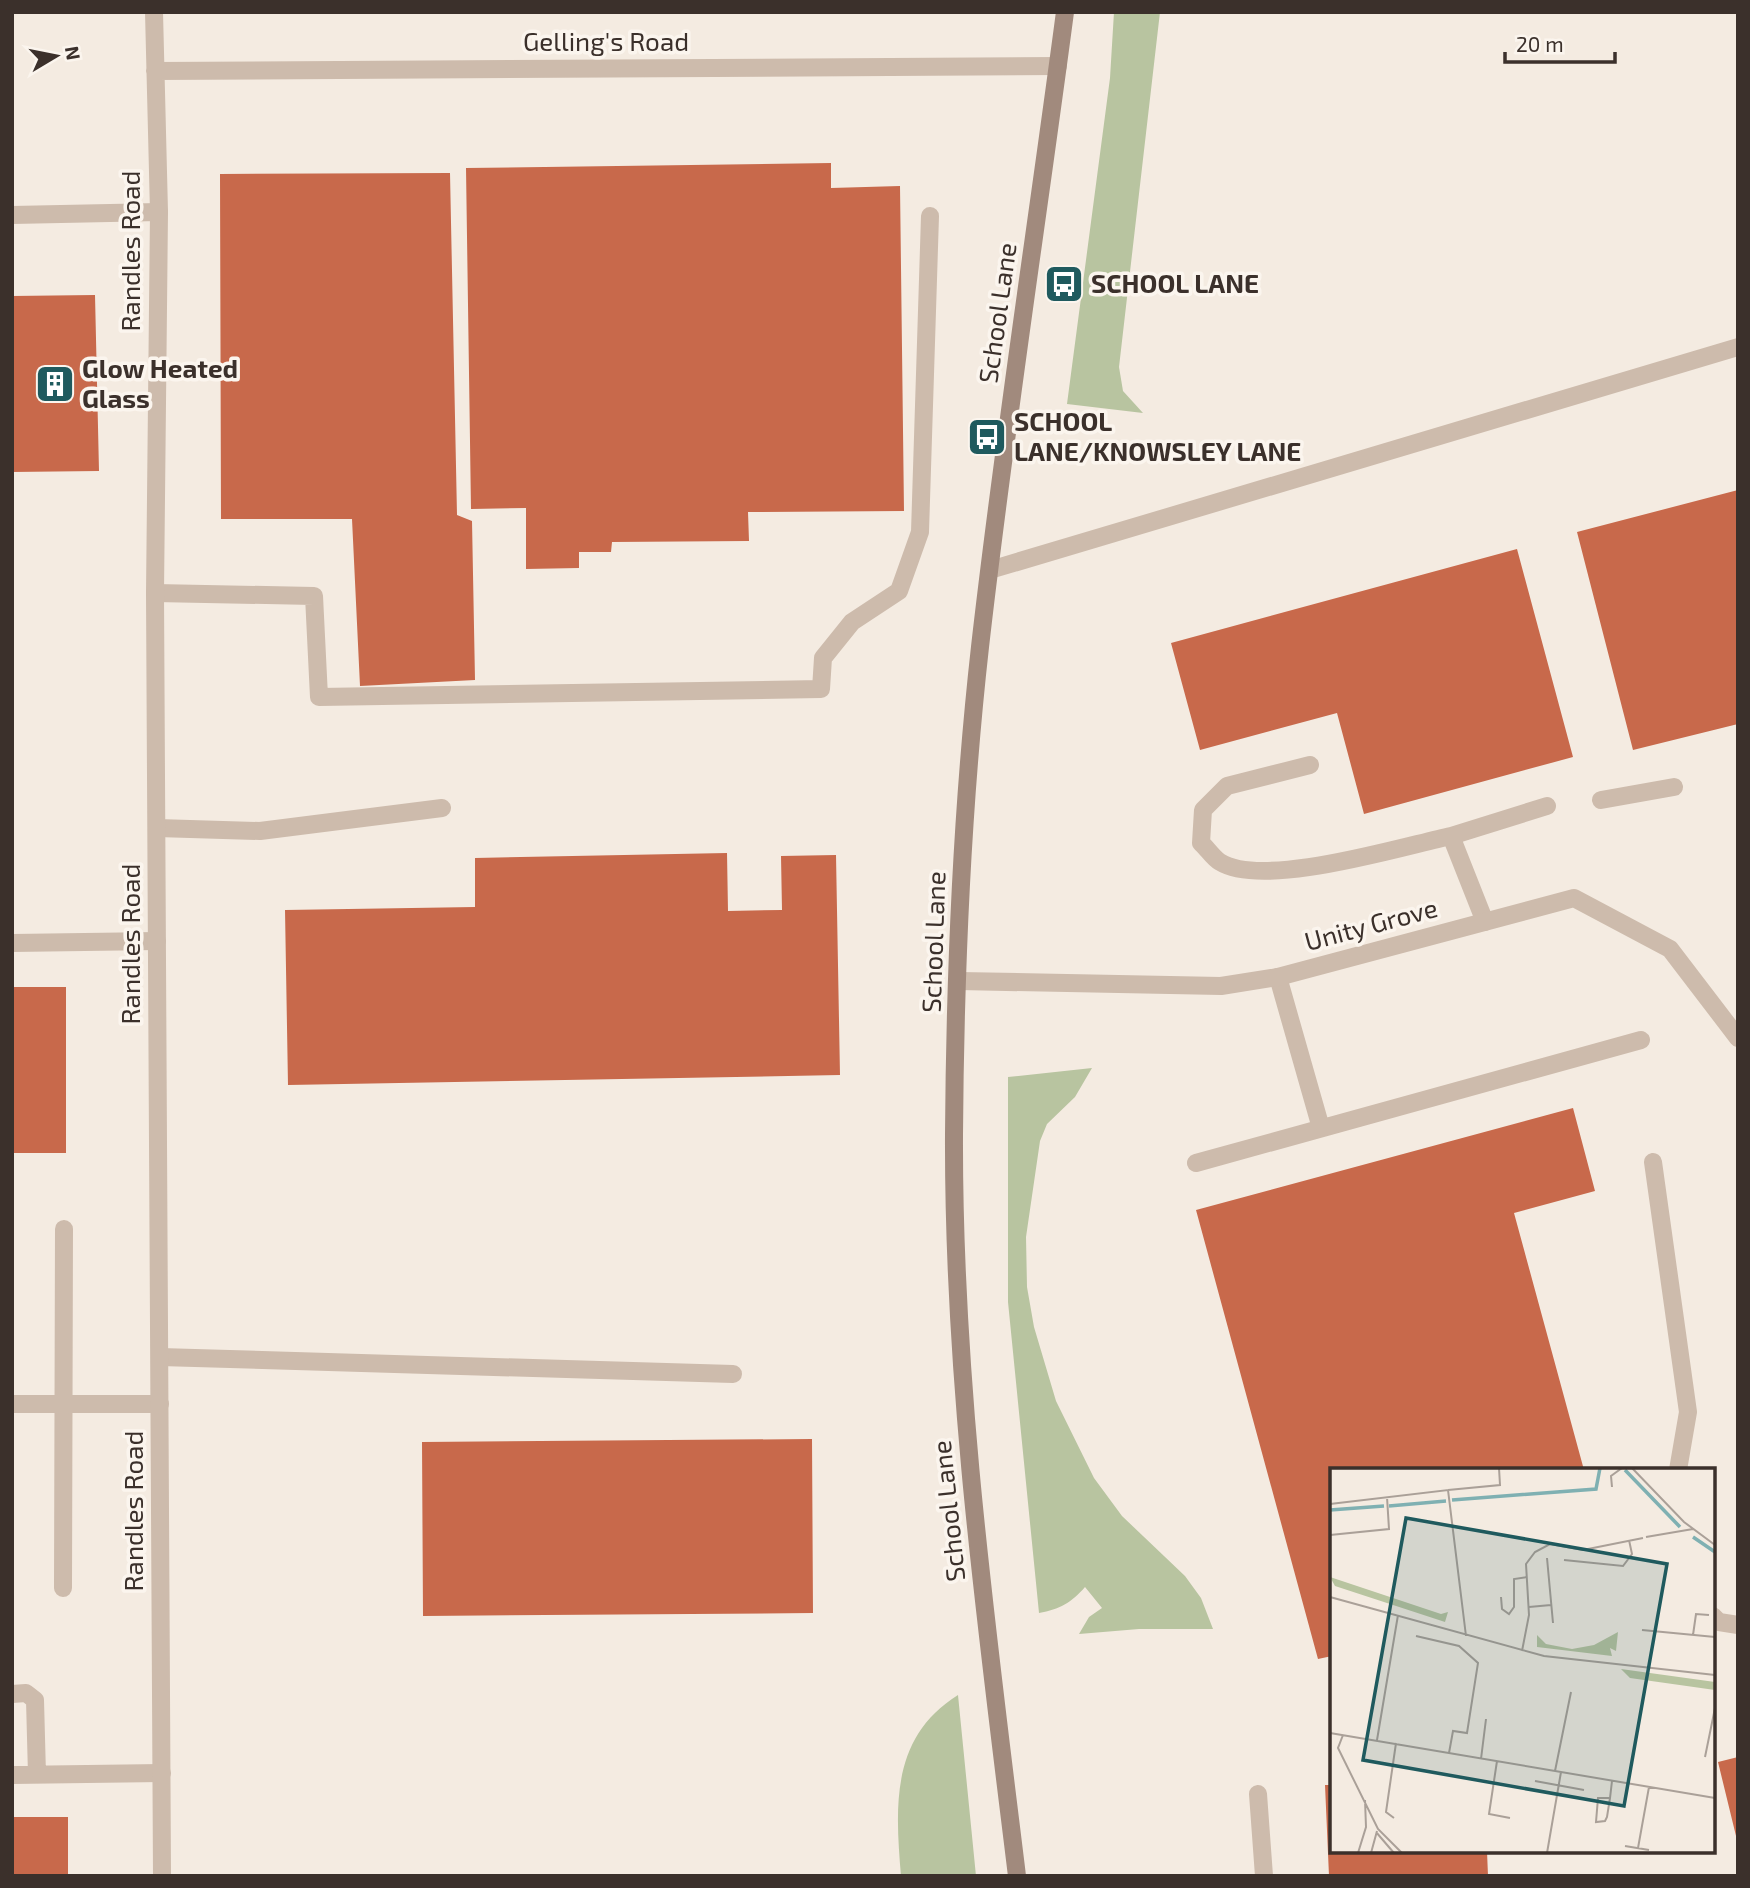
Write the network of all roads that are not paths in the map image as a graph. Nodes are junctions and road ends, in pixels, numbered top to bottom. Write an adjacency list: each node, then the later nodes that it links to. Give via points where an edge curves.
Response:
1 (155, 12): 4 (street, Randles Road)
2 (1065, 12): 3 (main road, School Lane)
3 (1058, 66): 4 (street, Gelling's Road); 9 (main road, School Lane)
4 (155, 72): 5 (street, Randles Road)
5 (159, 212): 6 (street); 10 (street, Randles Road)
6 (12, 215)
7 (930, 216): 10 (street, via 920,532 899,591 852,622 823,658 821,689 319,697 314,596)
8 (1738, 347): 9 (street)
9 (990, 569): 22 (main road, School Lane, via 964,824)
10 (155, 593): 16 (street, Randles Road)
11 (1310, 765): 17 (street, via 1227,786 1203,810 1201,843 1220,862 1257,872 1293,870)
12 (1674, 787): 13 (street)
13 (1601, 800)
14 (1547, 806): 17 (street)
15 (442, 808): 16 (street, via 260,831)
16 (157, 828): 19 (street, Randles Road)
17 (1451, 836): 18 (street)
18 (1485, 922): 21 (street, Unity Grove); 23 (street, Unity Grove, via 1574,898 1670,949)
19 (157, 941): 20 (street); 29 (street, Randles Road)
20 (12, 943)
21 (1278, 977): 22 (street, Unity Grove, via 1221,986); 25 (street)
22 (959, 981): 44 (main road, School Lane, via 954,1136 958,1295 971,1476)
23 (1738, 1038)
24 (1641, 1040): 25 (street)
25 (1321, 1128): 27 (street)
26 (1653, 1162): 34 (street, via 1688,1412)
27 (1196, 1163)
28 (64, 1228): 32 (street)
29 (160, 1357): 30 (street); 33 (street, Randles Road)
30 (733, 1374)
31 (12, 1404): 32 (street)
32 (63, 1404): 33 (street); 35 (street)
33 (160, 1404): 39 (street, Randles Road)
34 (1678, 1468)
35 (63, 1588)
36 (1715, 1618): 37 (street)
37 (1738, 1626)
38 (12, 1694): 41 (street, via 26,1693 35,1700)
39 (162, 1773): 41 (street); 43 (street, Randles Road)
40 (12, 1775): 41 (street)
41 (37, 1775)
42 (1258, 1794): 45 (street)
43 (162, 1876)
44 (1017, 1876)
45 (1264, 1876)

